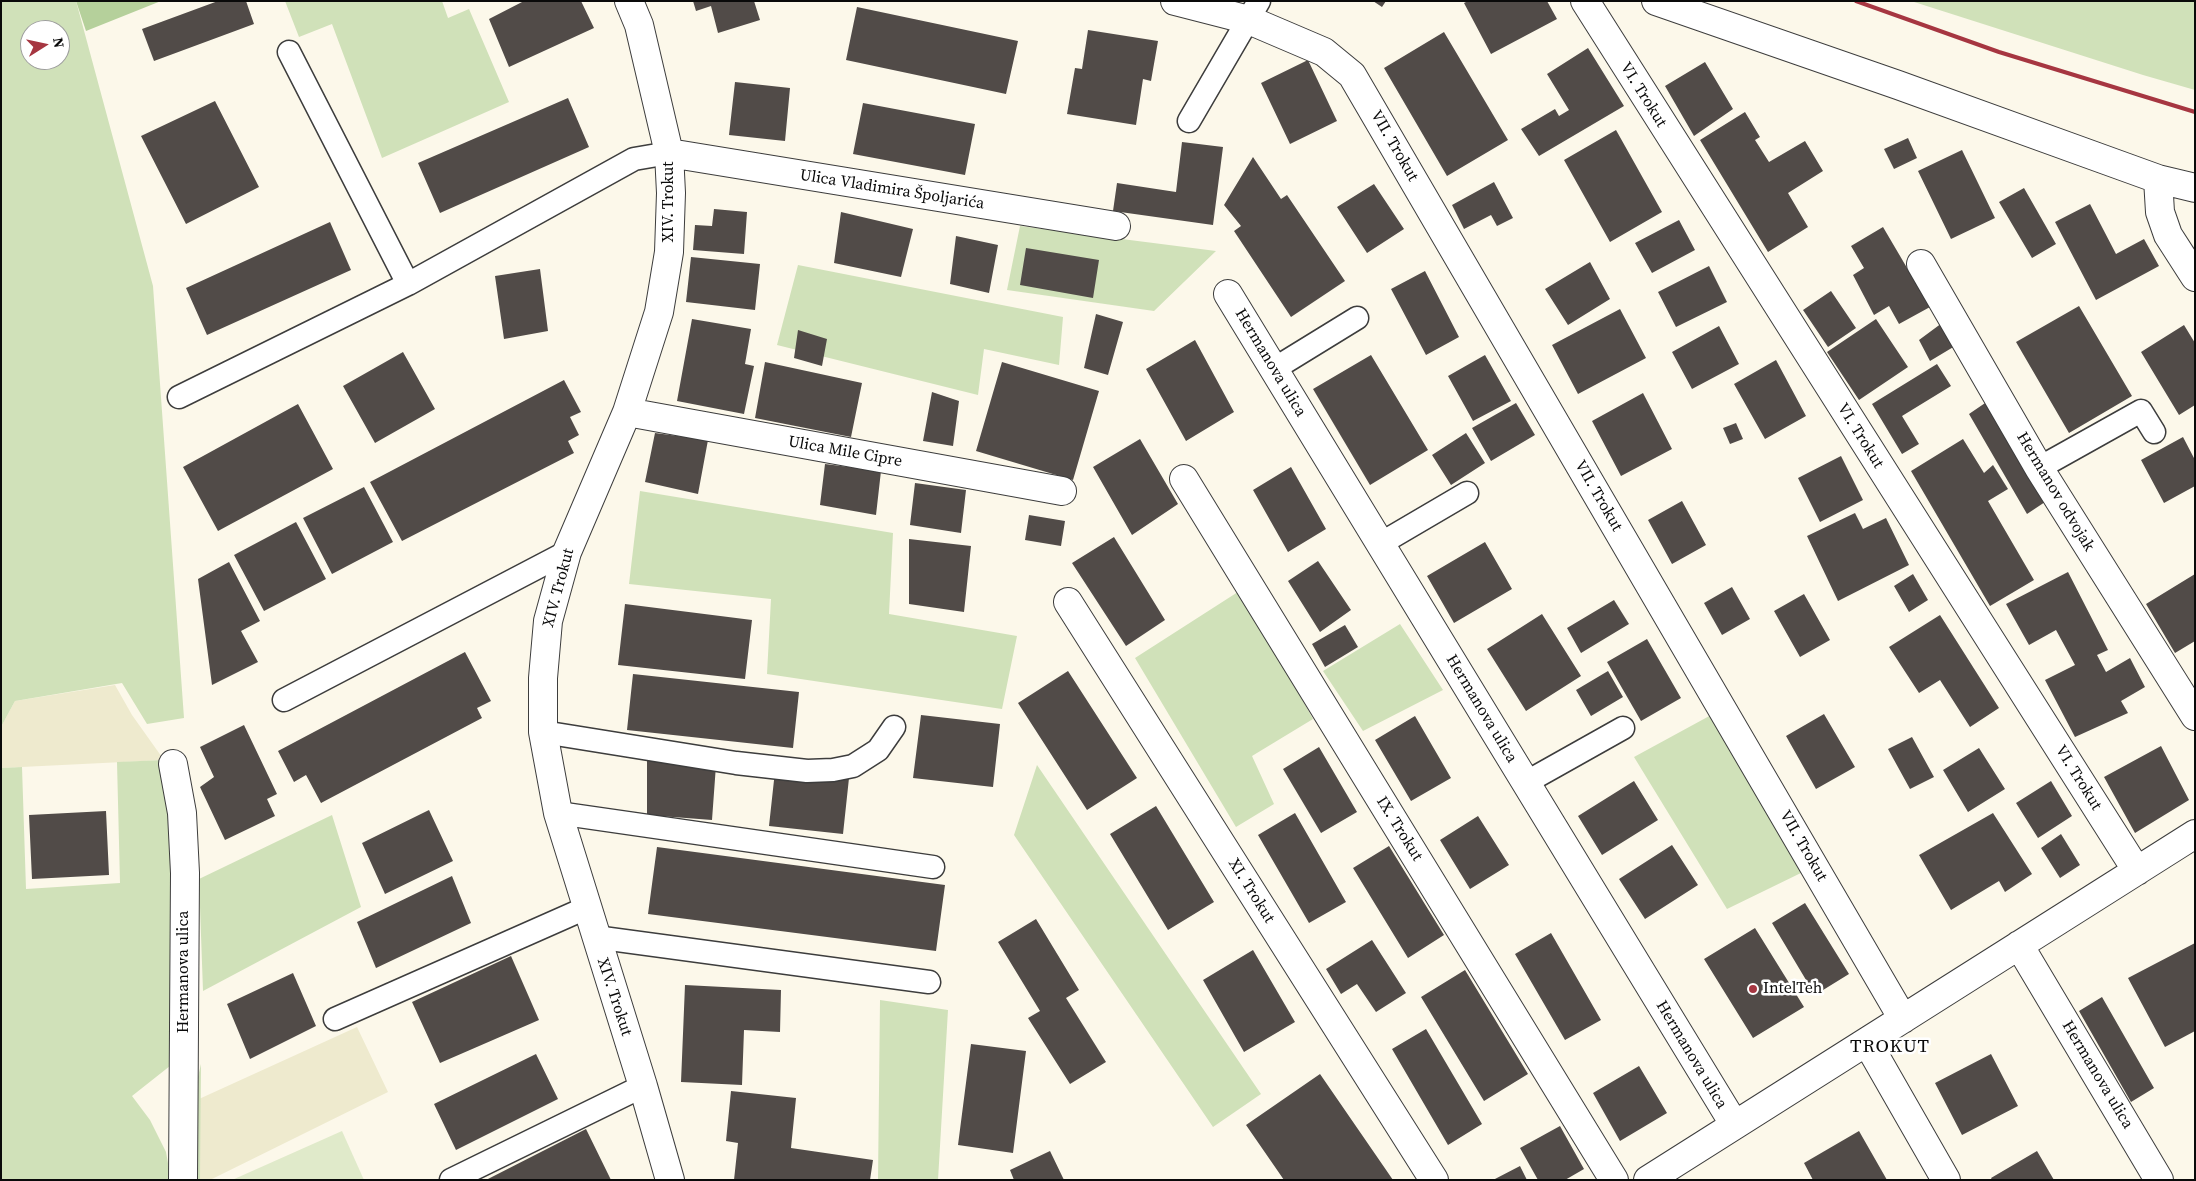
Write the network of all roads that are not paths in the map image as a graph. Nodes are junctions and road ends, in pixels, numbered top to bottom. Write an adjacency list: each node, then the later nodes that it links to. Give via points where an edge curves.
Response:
1 (629, 1): 8 (street, XIV. Trokut, via 644,43)
2 (1176, 1): 5 (street)
3 (1585, 1): 38 (street, VI. Trokut)
4 (1656, 1): 9 (street)
5 (1254, 11): 7 (lane); 43 (street, VII. Trokut, via 1324,52 1352,75)
6 (289, 52): 14 (lane)
7 (1189, 121)
8 (669, 154): 11 (street, Ulica Vladimira Špoljarića); 14 (lane, via 634,159); 19 (street, XIV. Trokut, via 669,252 660,312)
9 (2158, 178): 10 (street); 13 (street, via 2160,212 2168,236)
10 (2195, 188)
11 (1116, 226)
12 (1922, 264): 21 (street, Hermanov odvojak)
13 (2195, 277)
14 (408, 284): 18 (lane)
15 (1228, 294): 17 (street, Hermanova ulica)
16 (1357, 318): 17 (lane)
17 (1274, 369): 25 (street, Hermanova ulica)
18 (179, 397)
19 (627, 412): 23 (street, Ulica Mile Cipre); 26 (street, XIV. Trokut)
20 (2154, 432): 21 (lane, via 2141,411)
21 (2039, 468): 29 (street, Hermanov odvojak)
22 (1184, 479): 53 (street, IX. Trokut)
23 (1062, 491)
24 (1467, 493): 25 (lane)
25 (1380, 544): 34 (street, Hermanova ulica)
26 (567, 552): 28 (lane); 32 (street, XIV. Trokut, via 548,621)
27 (1068, 602): 52 (street, XI. Trokut)
28 (284, 700)
29 (2195, 716)
30 (894, 727): 32 (lane, via 878,750 853,766 807,771)
31 (1623, 728): 34 (lane)
32 (543, 732): 35 (street, XIV. Trokut)
33 (173, 764): 49 (street, Hermanova ulica, via 182,812 185,873)
34 (1525, 783): 47 (street, Hermanova ulica)
35 (558, 813): 37 (lane); 39 (street, XIV. Trokut)
36 (2195, 834): 38 (street, Hermanova ulica)
37 (933, 867)
38 (2137, 871): 41 (street, Hermanova ulica)
39 (586, 908): 40 (street, XIV. Trokut); 44 (lane)
40 (596, 937): 42 (lane); 46 (street, XIV. Trokut)
41 (2018, 945): 43 (street, Hermanova ulica); 55 (street, Hermanova ulica)
42 (929, 982)
43 (1903, 1018): 45 (street, Hermanova ulica)
44 (335, 1019)
45 (1867, 1042): 47 (street, Hermanova ulica); 54 (street)
46 (643, 1086): 50 (lane); 51 (street, XIV. Trokut)
47 (1734, 1124): 48 (street, Hermanova ulica)
48 (1657, 1177)
49 (183, 1180)
50 (451, 1180)
51 (670, 1180)
52 (1434, 1180)
53 (1614, 1180)
54 (1946, 1180)
55 (2159, 1180)

